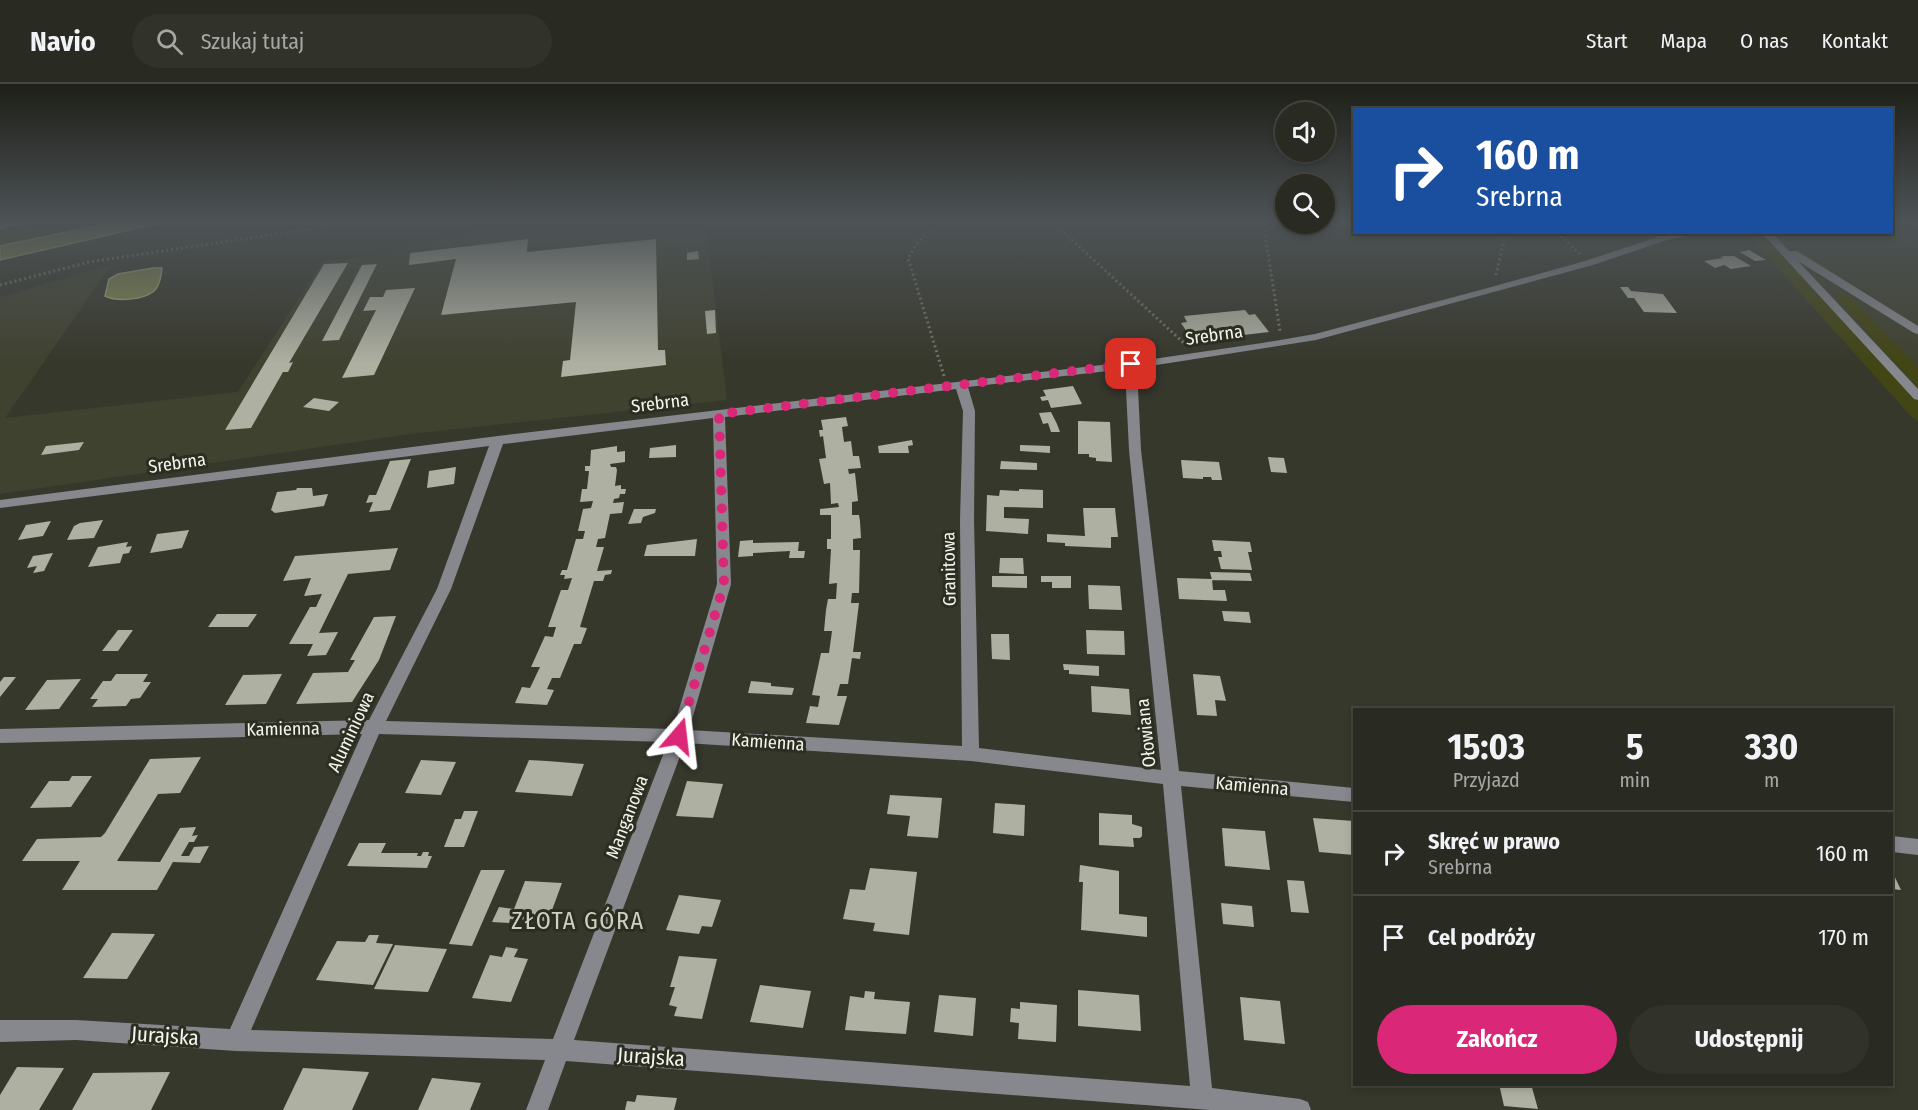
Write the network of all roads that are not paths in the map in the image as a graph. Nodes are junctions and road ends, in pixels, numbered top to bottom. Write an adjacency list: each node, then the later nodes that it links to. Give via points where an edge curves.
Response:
1 (1571, 268): 5 (street, Srebrna, via 1316,337)
2 (1798, 268): 7 (street)
3 (1816, 268): 4 (street)
4 (1918, 331)
5 (1131, 364): 6 (street, Srebrna); 15 (street, Ołowiana, via 1135,450)
6 (961, 384): 8 (street, Srebrna); 14 (street, Granitowa, via 969,411)
7 (1918, 396)
8 (719, 414): 9 (street, Srebrna); 13 (street, Manganowa, via 724,584)
9 (498, 440): 10 (street, Srebrna); 11 (street, Aluminiowa, via 444,588)
10 (0, 504)
11 (374, 727): 12 (street, Kamienna); 13 (street, Kamienna); 20 (street, Aluminiowa)
12 (0, 736)
13 (679, 736): 14 (street, Kamienna); 21 (street, Manganowa)
14 (971, 754): 15 (street, Kamienna)
15 (1171, 778): 16 (street, Kamienna); 22 (street, Ołowiana)
16 (1353, 795)
17 (1893, 844): 18 (street)
18 (1918, 847)
19 (0, 1031): 20 (street, Jurajska, via 76,1030)
20 (236, 1040): 21 (street, Jurajska)
21 (560, 1050): 22 (street, Jurajska); 23 (street, Manganowa)
22 (1202, 1098): 24 (street, Jurajska)
23 (537, 1110)
24 (1300, 1110)

